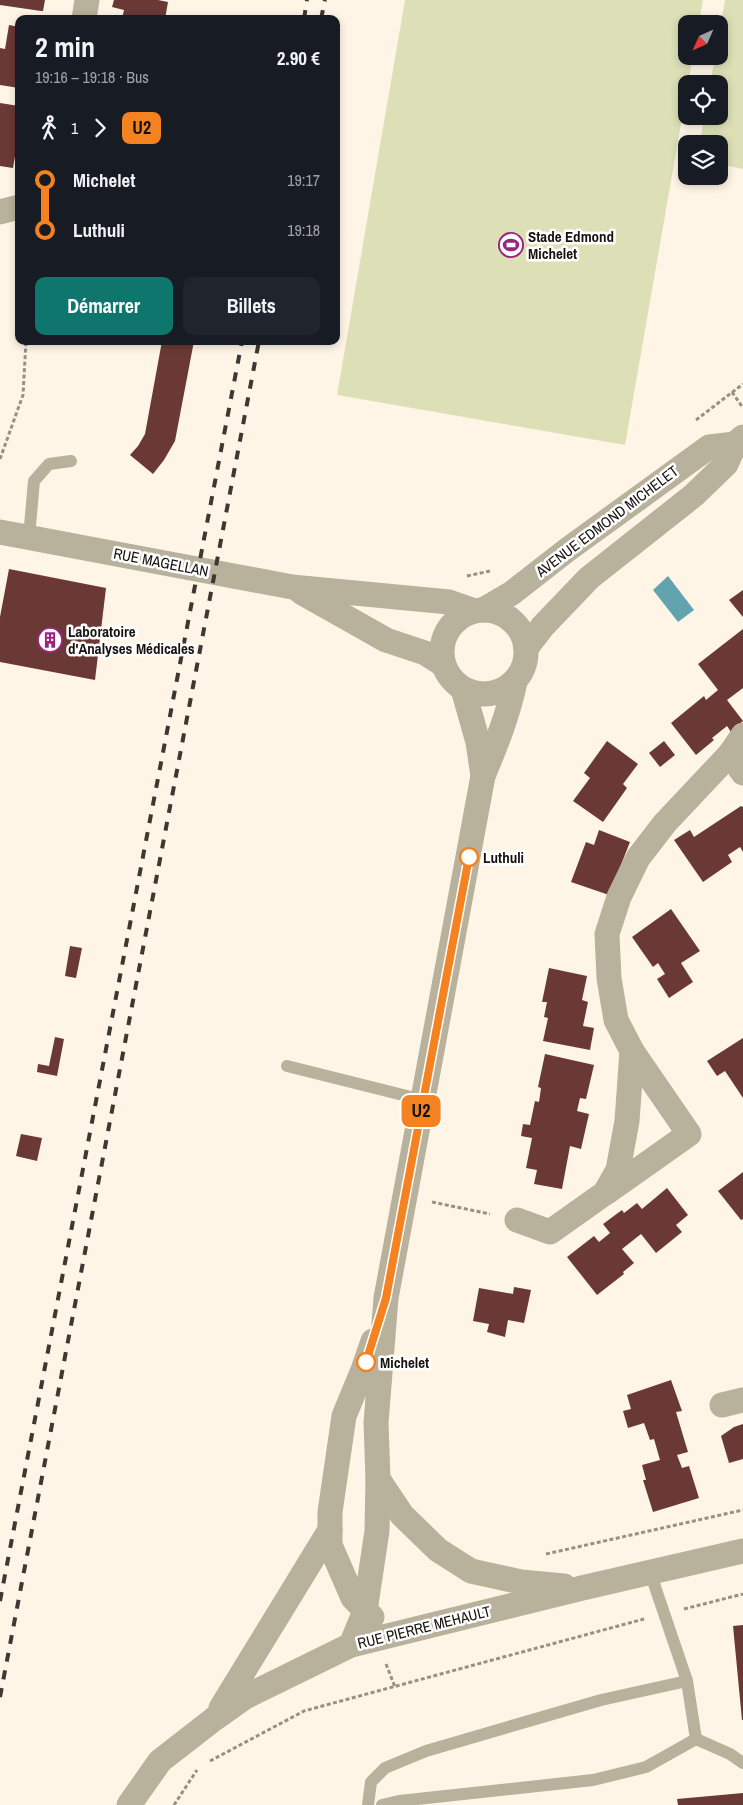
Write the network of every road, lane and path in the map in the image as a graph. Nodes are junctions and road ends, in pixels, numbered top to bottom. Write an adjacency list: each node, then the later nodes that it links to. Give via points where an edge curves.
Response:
1 (87, 0): 2 (street)
2 (85, 15)
3 (15, 208): 4 (street)
4 (0, 212)
5 (26, 345): 9 (path, via 22,396)
6 (732, 392): 7 (path)
7 (743, 408)
8 (740, 445): 14 (street, AVENUE EDMOND MICHELET, via 709,447 512,593); 15 (street, AVENUE EDMOND MICHELET, via 726,464 694,495 589,578)
9 (0, 459)
10 (71, 462): 12 (lane, via 49,464 34,480)
11 (0, 532): 12 (street, RUE MAGELLAN)
12 (29, 537): 13 (street, RUE MAGELLAN)
13 (292, 587): 14 (street, RUE MAGELLAN, via 450,602); 16 (street, RUE MAGELLAN, via 386,640 425,653)
14 (479, 610): 15 (street, via 508,617 517,625); 16 (street, via 462,616 444,637)
15 (526, 648): 17 (street, via 526,660)
16 (444, 665): 18 (street)
17 (515, 682): 18 (street, via 490,694 476,694); 20 (street, via 502,732)
18 (463, 689): 20 (street, via 478,742)
19 (739, 754): 21 (street, via 665,823 638,858 619,897 607,934 609,978 616,1020)
20 (483, 776): 23 (street)
21 (632, 1051): 24 (street, via 627,1121 618,1170); 24 (street, via 689,1134)
22 (287, 1066): 23 (lane)
23 (423, 1100): 25 (street)
24 (605, 1193): 26 (street, via 550,1232)
25 (405, 1197): 26 (path); 27 (street)
26 (518, 1220)
27 (386, 1298): 28 (street, via 376,1423); 30 (street, via 364,1370 344,1416)
28 (378, 1480): 34 (street, via 402,1515 438,1550 471,1571 521,1582); 36 (street, via 376,1531)
29 (743, 1510): 32 (path)
30 (330, 1530): 36 (street, via 330,1545 353,1598); 41 (street)
31 (743, 1551): 33 (street, RUE PIERRE MEHAULT)
32 (543, 1554)
33 (650, 1572): 34 (street, RUE PIERRE MEHAULT); 37 (lane)
34 (582, 1588): 38 (street, RUE PIERRE MEHAULT)
35 (743, 1594): 37 (path)
36 (365, 1611): 38 (street); 39 (street)
37 (664, 1614): 40 (lane); 43 (path, via 304,1712)
38 (394, 1635): 39 (street, RUE PIERRE MEHAULT)
39 (351, 1645): 41 (street, RUE PIERRE MEHAULT, via 245,1697)
40 (687, 1681): 42 (lane); 48 (lane, via 602,1700 426,1751 385,1768 371,1782)
41 (214, 1719): 46 (street, RUE PIERRE MEHAULT, via 160,1761)
42 (696, 1740): 44 (lane); 49 (lane, via 646,1767 593,1780)
43 (208, 1762)
44 (743, 1762)
45 (200, 1766): 47 (path)
46 (129, 1805)
47 (174, 1805)
48 (368, 1805)
49 (382, 1805)

